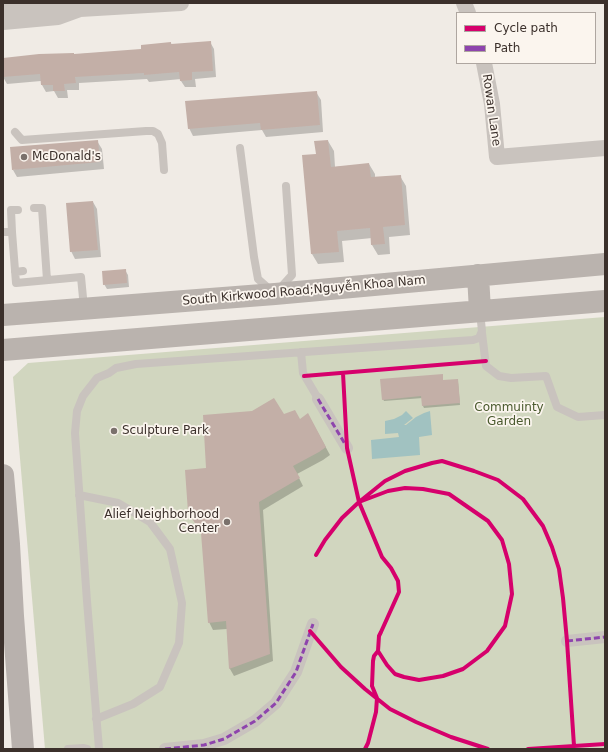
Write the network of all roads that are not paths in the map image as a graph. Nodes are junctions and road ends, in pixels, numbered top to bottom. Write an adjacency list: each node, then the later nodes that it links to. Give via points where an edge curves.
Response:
1 (53, 3): 5 (street)
2 (59, 3): 4 (street)
3 (180, 3): 4 (street)
4 (80, 6): 6 (street, via 58,17)
5 (3, 7)
6 (3, 22)
7 (484, 64): 10 (street, Rowan Lane, via 498,157)
8 (15, 132): 11 (lane, via 22,140 154,131 162,143)
9 (240, 148): 20 (lane, via 258,279)
10 (605, 148)
11 (164, 170)
12 (286, 186): 20 (lane, via 292,275)
13 (34, 208): 19 (lane, via 42,208 39,221 40,239 43,269)
14 (18, 210): 15 (lane, via 11,210)
15 (14, 226): 16 (lane); 19 (lane, via 19,271 16,283)
16 (3, 232)
17 (605, 264): 18 (main road, South Kirkwood Road;Nguyễn Khoa Nam)
18 (478, 276): 20 (main road, South Kirkwood Road;Nguyễn Khoa Nam); 24 (main road)
19 (47, 280): 22 (lane, via 81,277)
20 (275, 294): 22 (main road, South Kirkwood Road;Nguyễn Khoa Nam); 25 (main road)
21 (605, 301): 24 (main road)
22 (84, 309): 23 (main road, South Kirkwood Road;Nguyễn Khoa Nam)
23 (3, 315)
24 (481, 321): 25 (main road); 27 (lane, via 479,338 473,340); 29 (lane, via 486,366 499,376 546,376 557,407 578,417)
25 (277, 328): 26 (main road)
26 (3, 350)
27 (301, 352): 28 (lane, via 303,373); 32 (lane, via 136,364 116,368 97,378 83,396 77,411 75,433)
28 (317, 397): 30 (street)
29 (605, 415)
30 (347, 448)
31 (3, 475): 37 (main road)
32 (79, 495): 36 (lane); 36 (lane, via 118,503 150,522 170,549 182,603 179,643 160,687 132,704)
33 (313, 624): 41 (street, via 296,672 276,703 255,721 224,739 204,745)
34 (605, 638): 35 (street)
35 (567, 641)
36 (96, 719): 40 (lane)
37 (23, 749)
38 (68, 749): 39 (lane)
39 (87, 749)
40 (99, 749)
41 (165, 749)

